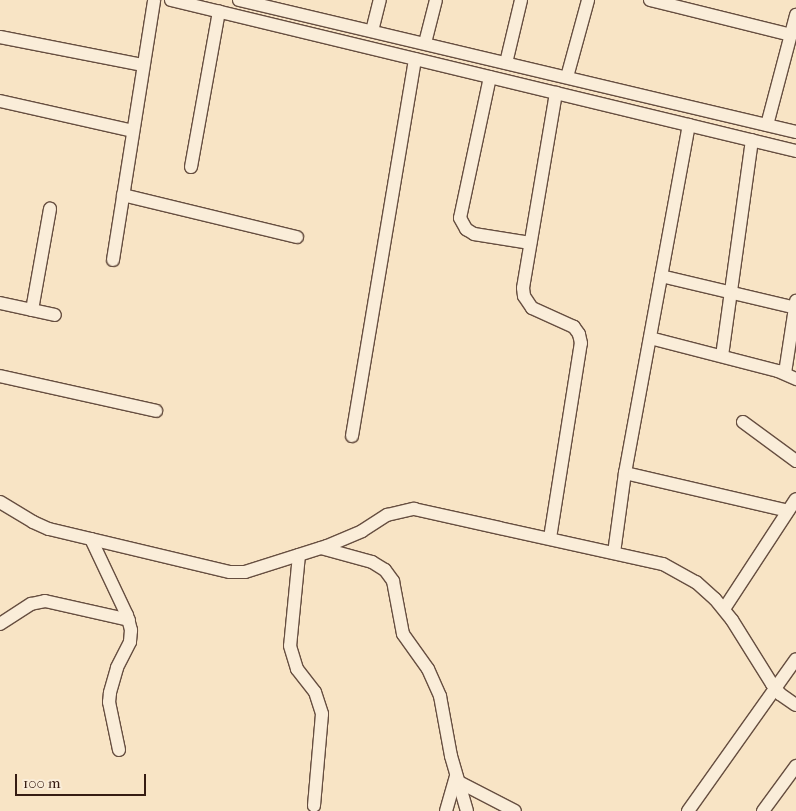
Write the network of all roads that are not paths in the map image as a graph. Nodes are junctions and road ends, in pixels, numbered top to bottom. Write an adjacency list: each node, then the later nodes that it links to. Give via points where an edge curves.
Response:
1 (154, 0): 19 (street)
2 (171, 0): 10 (street)
3 (239, 0): 9 (street)
4 (380, 0): 13 (street)
5 (436, 0): 16 (street)
6 (522, 0): 18 (street)
7 (588, 0): 21 (street)
8 (650, 0): 14 (street)
9 (270, 7): 12 (street); 13 (street)
10 (219, 12): 12 (street); 32 (street)
11 (796, 15): 14 (street)
12 (267, 23): 17 (street)
13 (372, 31): 16 (street)
14 (791, 35): 27 (street)
15 (0, 37): 19 (street)
16 (425, 43): 18 (street)
17 (415, 58): 20 (street); 50 (street)
18 (506, 63): 21 (street)
19 (143, 65): 28 (street)
20 (490, 77): 23 (street); 36 (street, via 460,218 466,229 474,234)
21 (567, 78): 22 (street)
22 (599, 85): 25 (street); 27 (street)
23 (556, 93): 25 (street); 36 (street)
24 (0, 101): 28 (street)
25 (594, 102): 26 (street)
26 (689, 125): 30 (street); 38 (street)
27 (768, 125): 29 (street)
28 (133, 131): 33 (street)
29 (796, 132)
30 (752, 140): 31 (street); 39 (street)
31 (796, 151)
32 (191, 167)
33 (123, 195): 35 (street); 37 (street)
34 (50, 209): 42 (street)
35 (297, 237)
36 (530, 243): 56 (street, via 523,288 527,302 538,313 574,328 581,343)
37 (113, 260)
38 (661, 276): 39 (street); 44 (street)
39 (730, 292): 41 (street); 45 (street)
40 (0, 303): 42 (street)
41 (796, 306): 47 (street)
42 (32, 310): 43 (street)
43 (55, 315)
44 (650, 338): 45 (street); 52 (street)
45 (722, 356): 47 (street)
46 (0, 376): 48 (street)
47 (790, 376)
48 (156, 411)
49 (743, 422): 51 (street)
50 (352, 436)
51 (796, 461)
52 (625, 473): 55 (street); 59 (street)
53 (796, 499): 55 (street)
54 (0, 502): 57 (street, via 41,526)
55 (788, 511): 61 (street)
56 (550, 538): 58 (street, via 414,509 387,515 362,531); 59 (street)
57 (91, 539): 60 (street, via 230,572 245,572); 62 (street)
58 (321, 548): 60 (street); 69 (street, via 372,562 385,570 393,581 403,634 428,669 440,696)
59 (614, 553): 61 (street, via 674,569 701,586)
60 (299, 555): 70 (street, via 290,646 297,668 315,692 322,714)
61 (724, 609): 65 (street)
62 (129, 620): 63 (street, via 45,601 31,604); 67 (street, via 130,642 114,676 109,702)
63 (0, 624)
64 (796, 659): 65 (street)
65 (776, 688): 66 (street); 74 (street)
66 (796, 705)
67 (119, 750)
68 (796, 766): 75 (street)
69 (456, 778): 71 (street); 72 (street); 73 (street)
70 (314, 806)
71 (446, 811)
72 (467, 811)
73 (514, 811)
74 (688, 811)
75 (763, 811)

